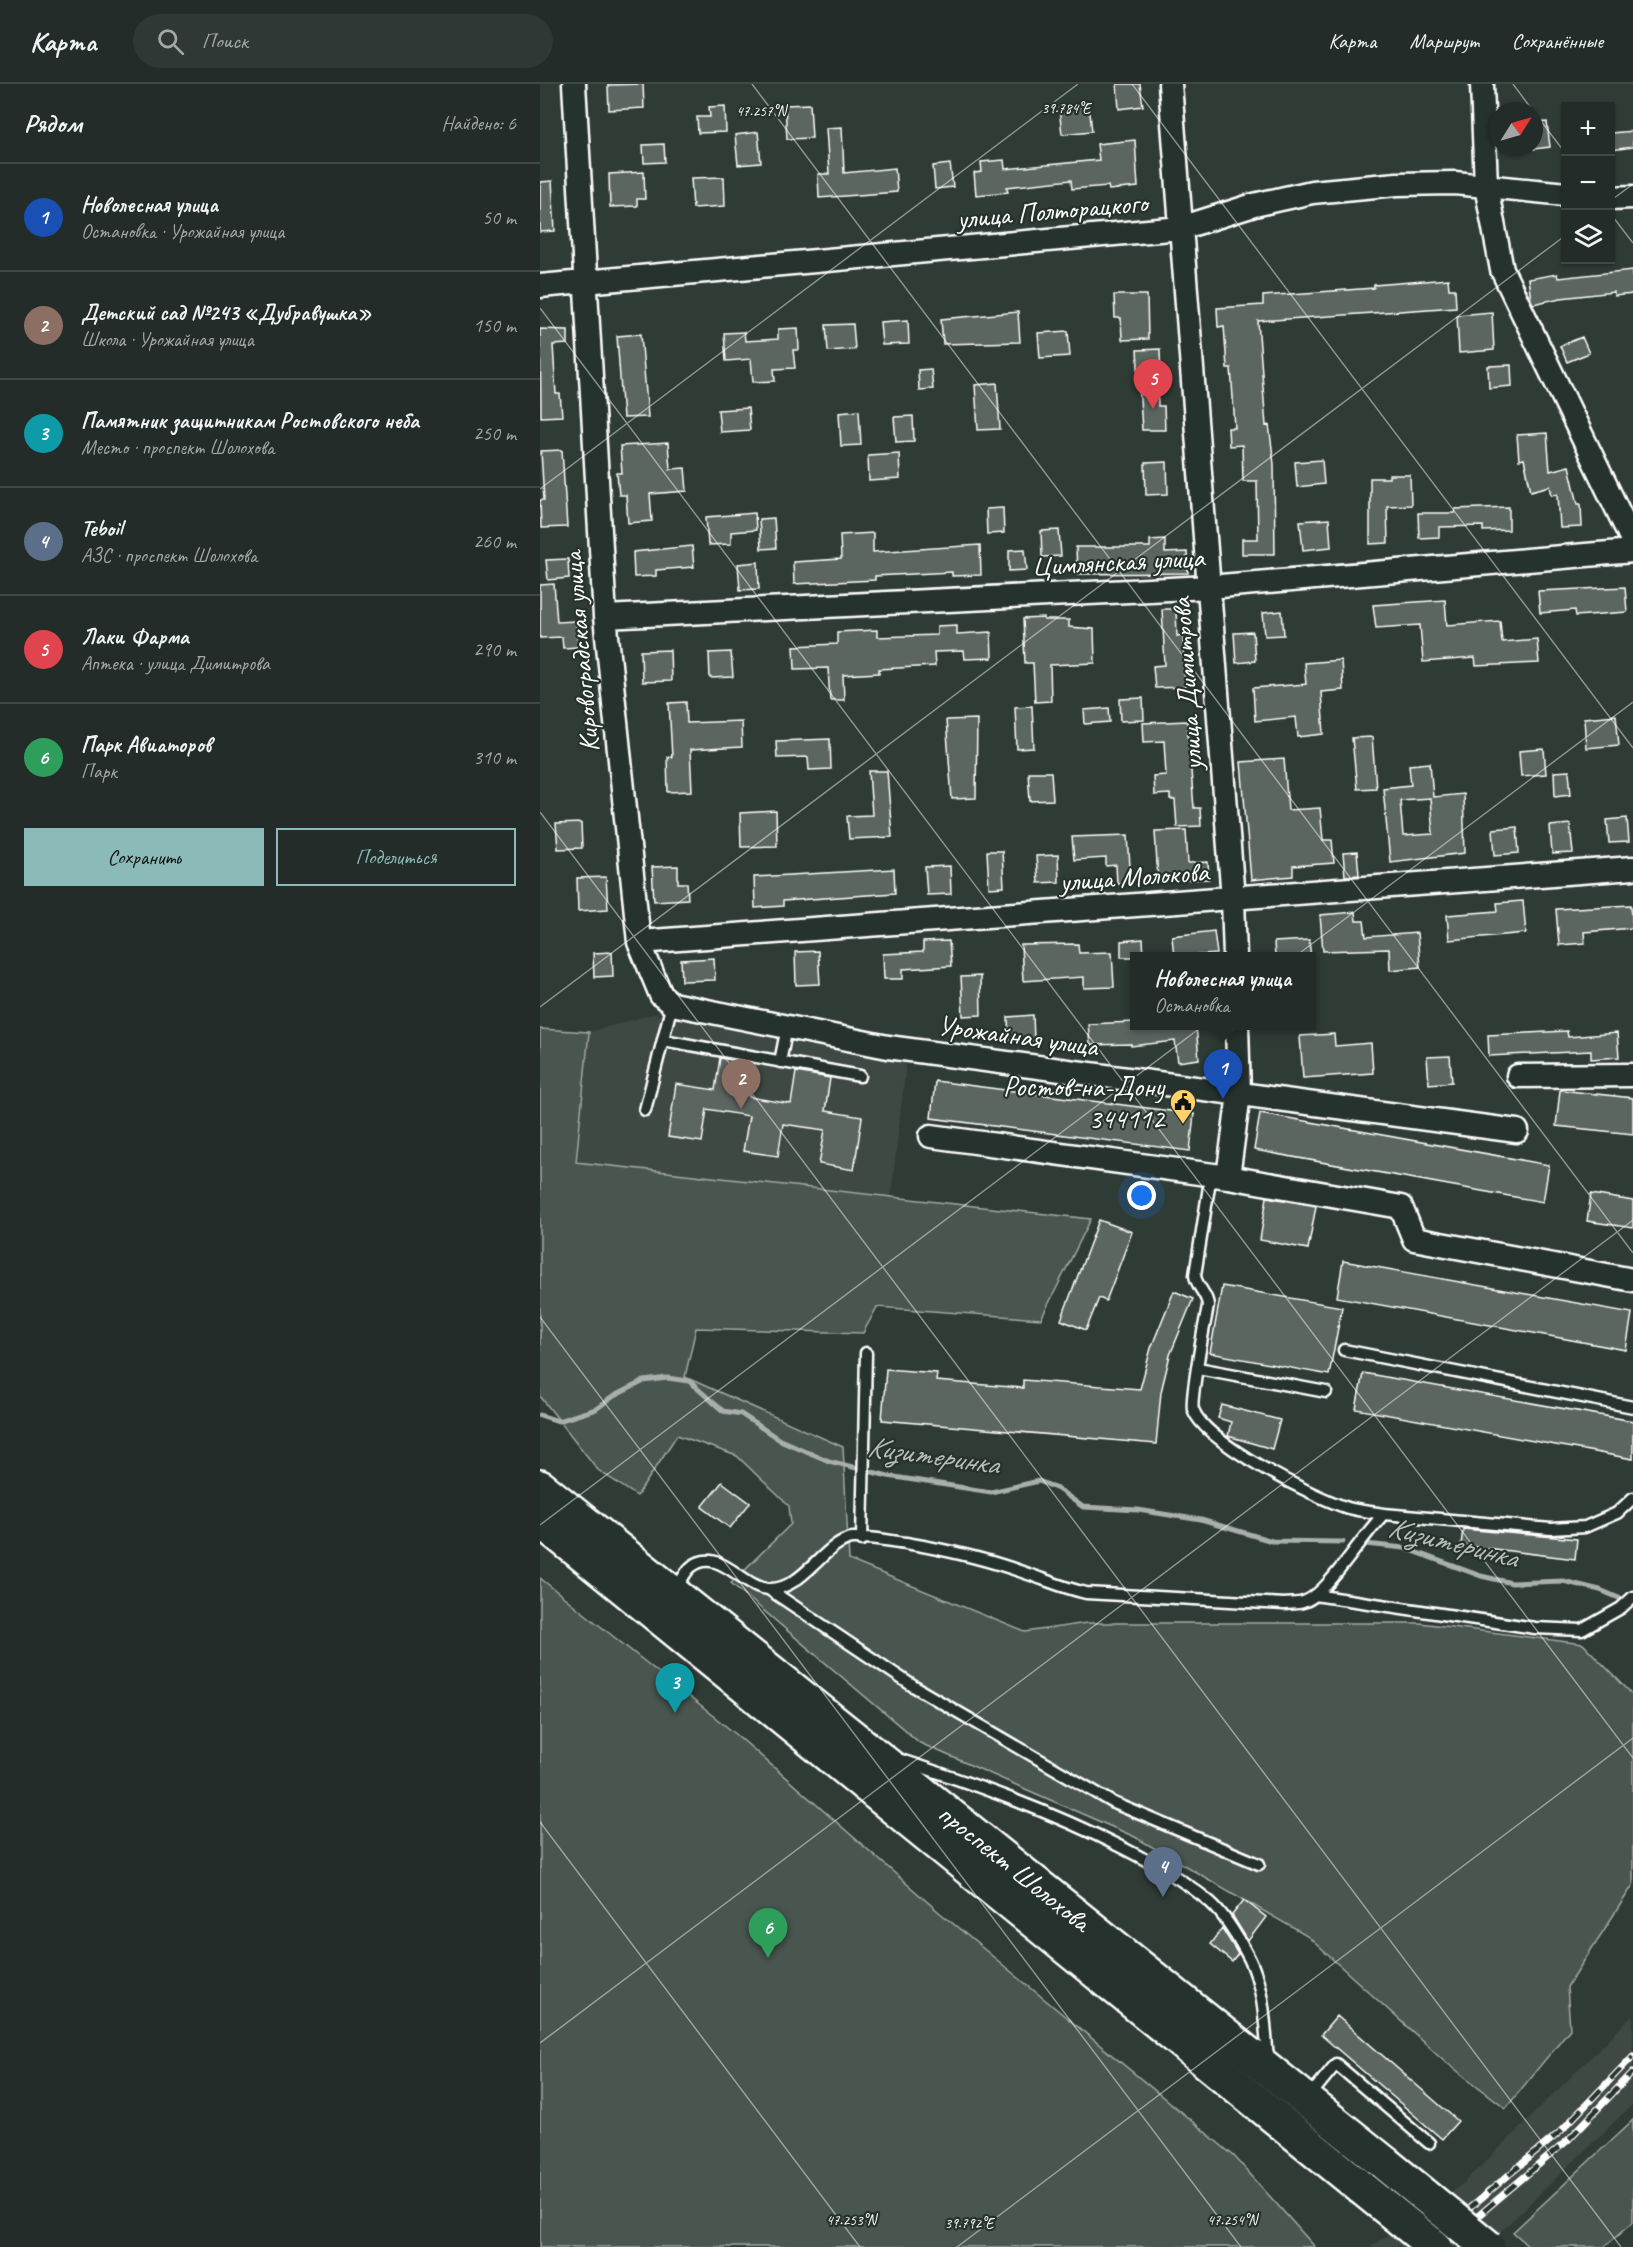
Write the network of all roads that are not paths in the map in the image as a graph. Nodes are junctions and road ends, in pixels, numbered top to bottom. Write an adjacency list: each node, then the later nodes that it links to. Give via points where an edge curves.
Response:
1 (574, 84): 9 (street, Кировоградская улица)
2 (1170, 84): 8 (street, улица Димитрова)
3 (1482, 84): 4 (street)
4 (1486, 186): 5 (street, улица Полторацкого); 8 (street, улица Полторацкого, via 1396,184 1312,192); 11 (street, via 1502,270)
5 (1561, 194)
6 (1633, 197): 7 (street)
7 (1615, 198)
8 (1181, 228): 9 (street, улица Полторацкого); 13 (street, улица Димитрова)
9 (584, 284): 10 (street, улица Полторацкого); 14 (street, Кировоградская улица)
10 (540, 286)
11 (1633, 542)
12 (1633, 551): 13 (street, Цимлянская улица)
13 (1209, 587): 14 (street, Цимлянская улица); 16 (street, улица Димитрова)
14 (605, 618): 17 (street, Кировоградская улица)
15 (1633, 868): 16 (street, улица Молокова)
16 (1233, 899): 17 (street, улица Молокова); 18 (street, улица Димитрова)
17 (639, 942): 19 (street, Кировоградская улица)
18 (1235, 952)
19 (666, 1000): 20 (street, Урожайная улица); 22 (lane)
20 (787, 1027): 23 (lane); 27 (street, Урожайная улица, via 888,1047)
21 (1237, 1030): 27 (street)
22 (663, 1040): 23 (lane); 28 (lane)
23 (780, 1062): 25 (lane)
24 (1633, 1075): 26 (street)
25 (860, 1076)
26 (1518, 1076)
27 (1239, 1094): 29 (street, Урожайная улица); 31 (street)
28 (645, 1110)
29 (1517, 1131)
30 (931, 1136): 31 (street)
31 (1219, 1176): 32 (street, via 1401,1207 1414,1239); 35 (lane, via 1195,1275 1212,1315)
32 (1633, 1280)
33 (1344, 1350): 37 (lane)
34 (866, 1353): 42 (lane)
35 (1198, 1368): 36 (lane); 40 (lane, via 1192,1408 1204,1428 1297,1486 1349,1508)
36 (1326, 1392)
37 (1633, 1407)
38 (540, 1487): 44 (main road, проспект Шолохова)
39 (1633, 1498): 40 (lane, via 1617,1513 1585,1527)
40 (1384, 1514): 45 (lane, via 1369,1528 1326,1587)
41 (540, 1520): 52 (main road, проспект Шолохова, bridge)
42 (862, 1540): 43 (lane, via 851,1538 790,1584); 45 (lane, via 873,1538 953,1551 1086,1593 1284,1604 1304,1602)
43 (770, 1590): 44 (lane, via 750,1585 726,1565 707,1560 691,1567); 48 (lane, via 913,1686 1114,1803)
44 (674, 1592): 47 (main road, проспект Шолохова)
45 (1315, 1595): 46 (lane, via 1535,1628 1581,1630)
46 (1633, 1597)
47 (868, 1749): 49 (main road, проспект Шолохова); 49 (lane, via 1012,1797 1165,1870 1211,1903 1251,1960 1260,1991)
48 (1259, 1864)
49 (1268, 2067): 50 (main road, проспект Шолохова)
50 (1306, 2100): 51 (lane, via 1336,2064); 53 (main road, проспект Шолохова, bridge)
51 (1429, 2143)
52 (1435, 2247)
53 (1488, 2247)

